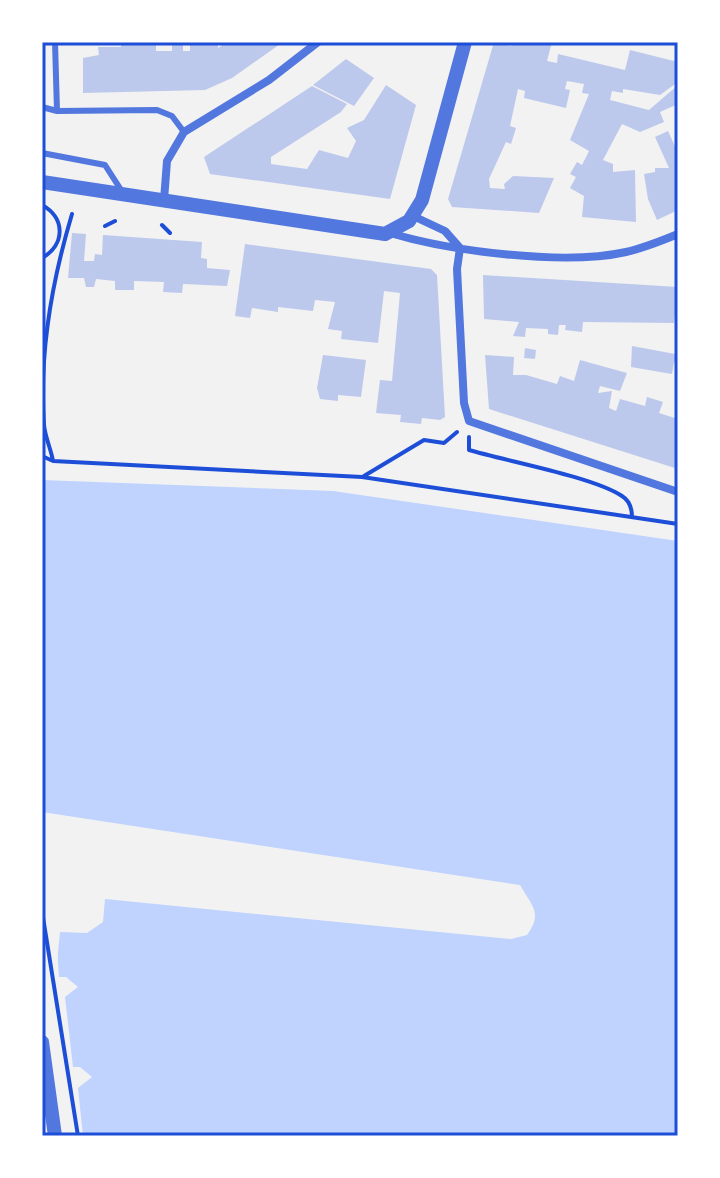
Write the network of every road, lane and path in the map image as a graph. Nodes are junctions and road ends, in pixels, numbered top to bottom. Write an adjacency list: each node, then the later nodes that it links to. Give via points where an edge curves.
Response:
1 (55, 42): 5 (lane)
2 (318, 42): 6 (street, via 269,80)
3 (465, 42): 13 (street, via 422,200)
4 (42, 107): 5 (lane)
5 (57, 111): 6 (lane, via 157,110 172,116)
6 (184, 132): 10 (street, via 167,161)
7 (42, 153): 9 (lane, via 105,165)
8 (42, 182): 9 (street)
9 (125, 196): 10 (street)
10 (164, 200): 18 (street)
11 (42, 205): 21 (path, via 56,216 60,231 54,249)
12 (72, 214): 22 (path)
13 (411, 219): 18 (street); 20 (street, via 445,231)
14 (115, 221): 16 (path)
15 (162, 225): 17 (path)
16 (105, 226)
17 (170, 233)
18 (390, 233): 20 (street, via 436,247)
19 (678, 234): 20 (street, via 597,256)
20 (460, 248): 23 (street, via 457,269)
21 (42, 258)
22 (43, 353): 26 (path, via 44,428)
23 (469, 421): 28 (street); 29 (path, via 469,450 624,496)
24 (444, 443): 27 (path, via 424,440)
25 (42, 456): 26 (path)
26 (53, 461): 27 (path)
27 (362, 477): 29 (path)
28 (678, 492)
29 (632, 517): 30 (path)
30 (678, 524)
31 (42, 911): 34 (path)
32 (42, 1042): 33 (street)
33 (55, 1136)
34 (78, 1136)

